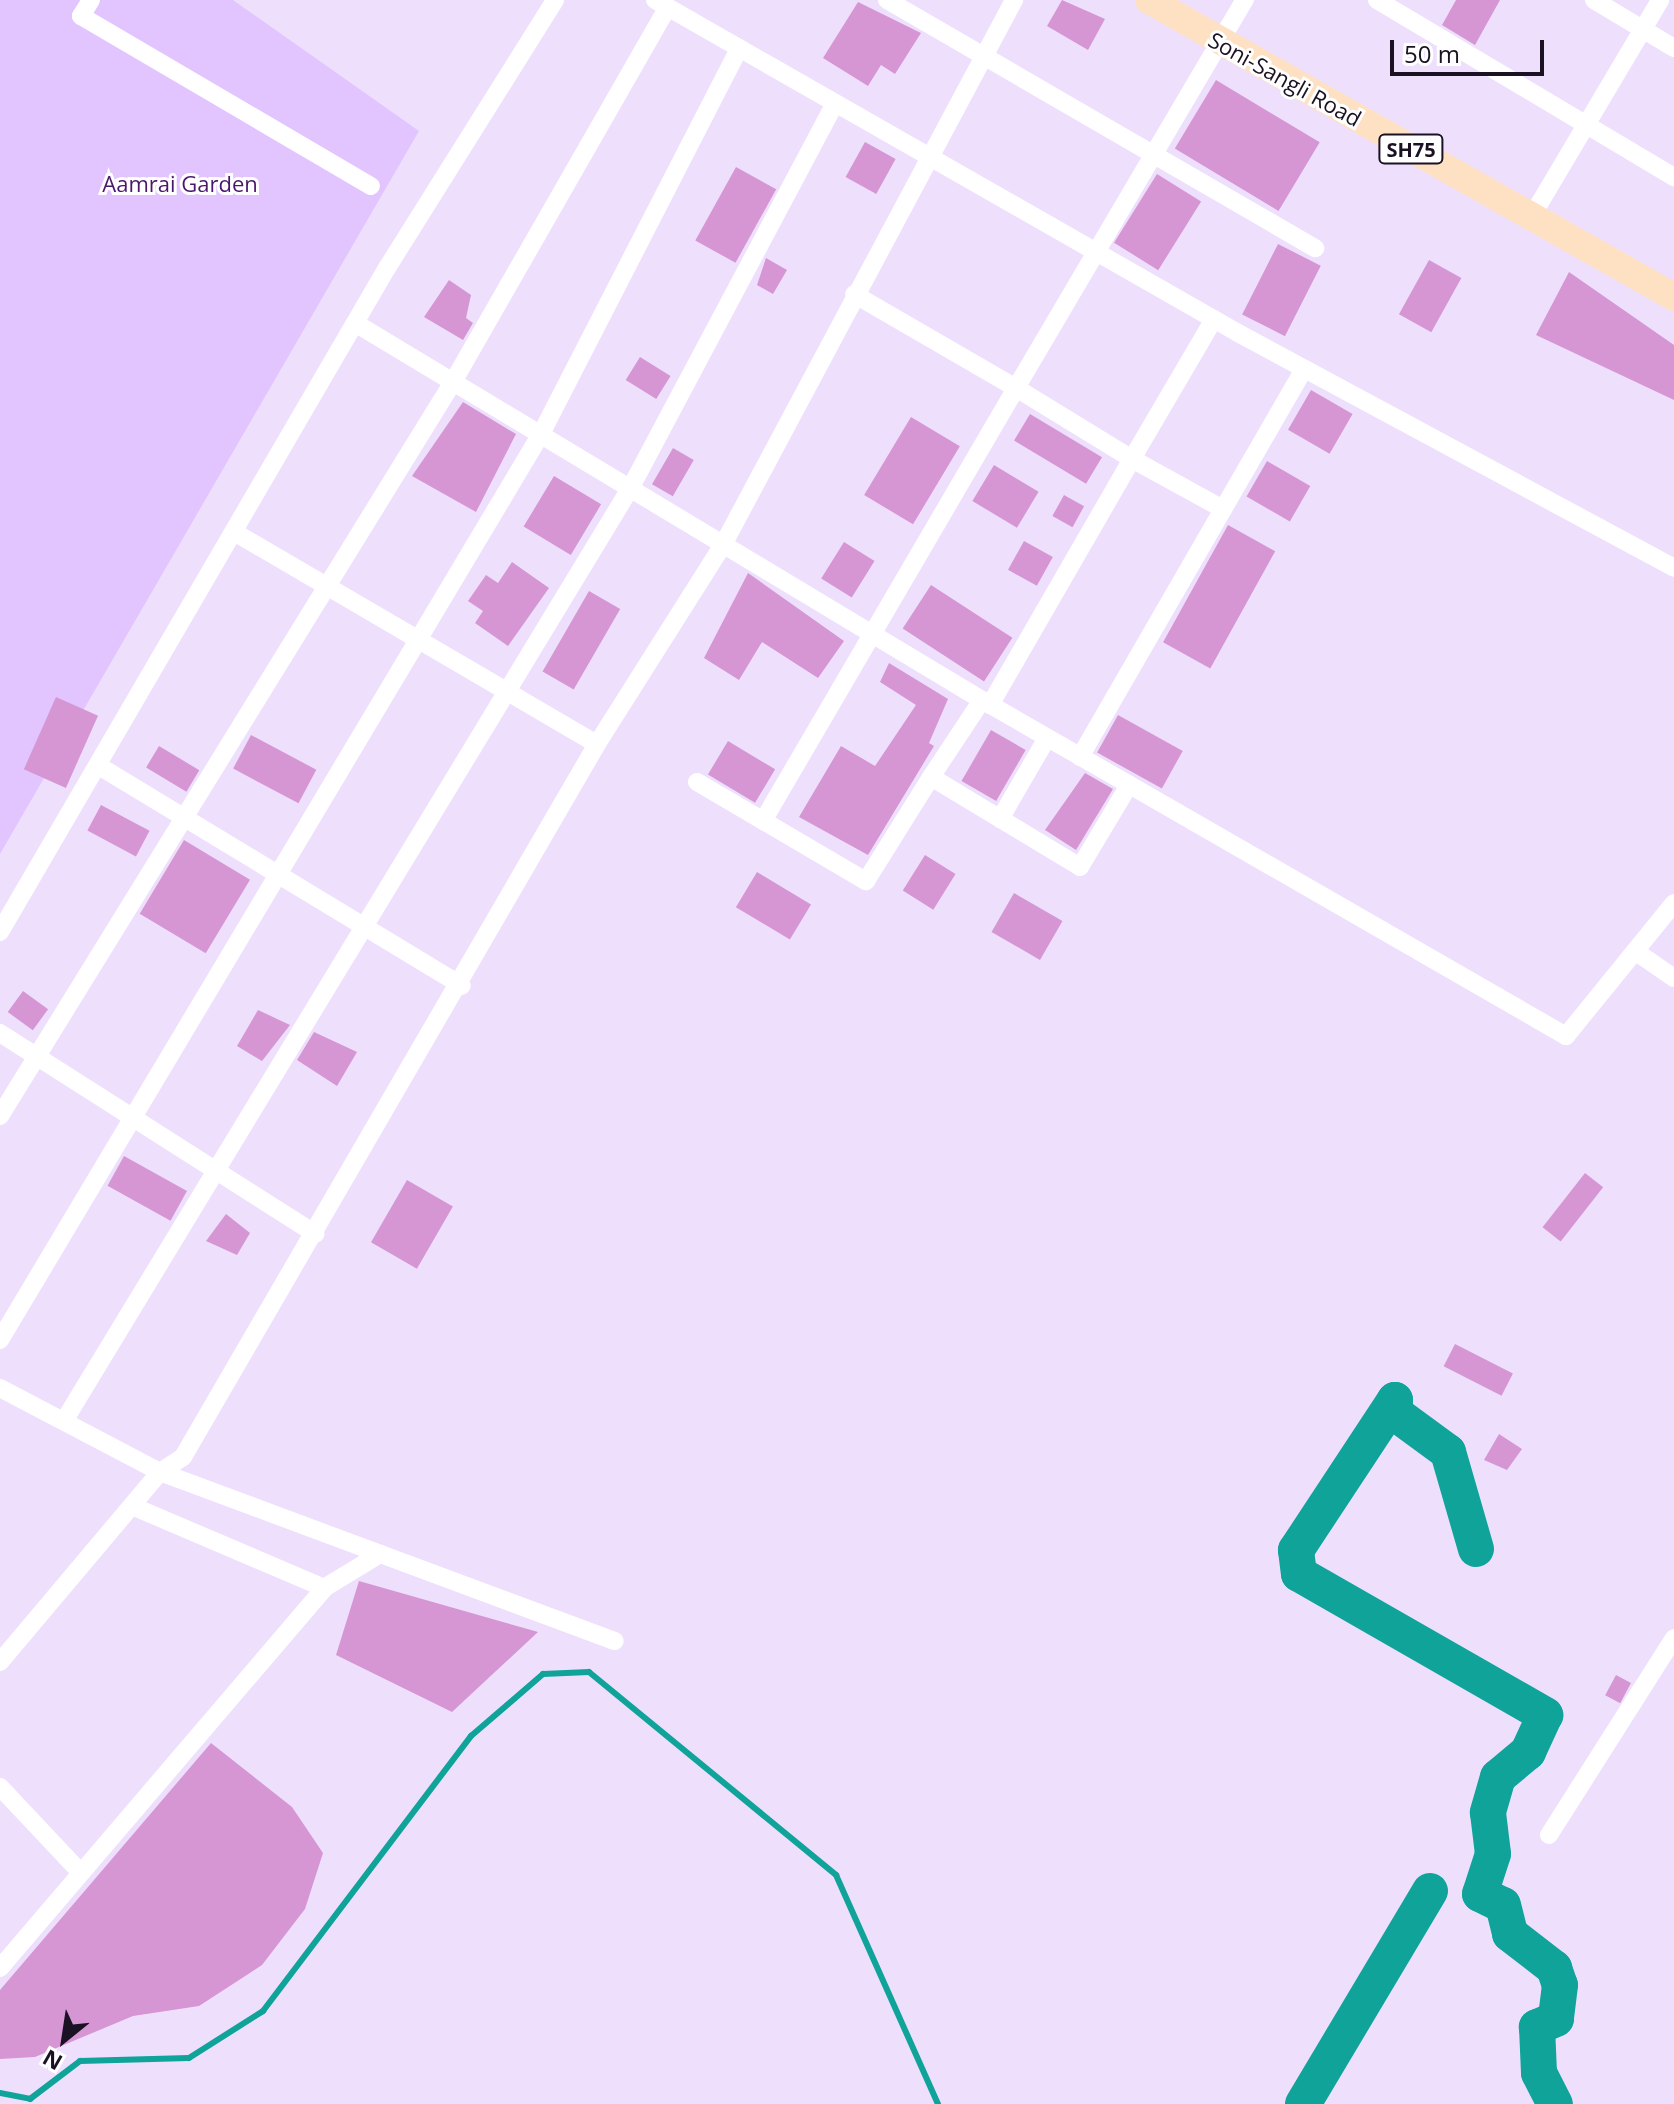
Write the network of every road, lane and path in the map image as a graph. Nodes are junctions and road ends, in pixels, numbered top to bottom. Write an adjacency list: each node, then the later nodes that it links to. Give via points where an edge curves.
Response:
1 (91, 0): 21 (street, via 81,16)
2 (555, 0): 28 (street)
3 (887, 0): 15 (street)
4 (1014, 0): 15 (street)
5 (1149, 0): 12 (main road, Soni-Sangli Road / SH75)
6 (1245, 0): 12 (street)
7 (1377, 0): 17 (street)
8 (1594, 0): 11 (street)
9 (1660, 0): 11 (street)
10 (662, 4): 13 (street); 30 (street)
11 (1643, 29): 14 (street); 17 (street)
12 (1220, 42): 19 (street); 22 (main road, Soni-Sangli Road / SH75)
13 (739, 48): 16 (street); 32 (street)
14 (1674, 48)
15 (982, 57): 18 (street); 19 (street)
16 (835, 104): 18 (street); 34 (street)
17 (1586, 125): 20 (street); 22 (street)
18 (927, 155): 24 (street); 25 (street)
19 (1153, 155): 23 (street); 24 (street)
20 (1674, 177)
21 (371, 186)
22 (1532, 216): 26 (main road, Soni-Sangli Road / SH75)
23 (1315, 248)
24 (1097, 250): 27 (street); 31 (street)
25 (854, 294): 31 (street); 37 (street)
26 (1674, 297)
27 (1214, 319): 29 (street); 33 (street)
28 (355, 323): 30 (street); 36 (street)
29 (1304, 369): 35 (street); 38 (street)
30 (453, 382): 32 (street); 39 (street)
31 (1016, 388): 33 (street); 40 (street)
32 (541, 434): 34 (street); 41 (street)
33 (1132, 459): 35 (street); 43 (street)
34 (631, 487): 37 (street); 42 (street)
35 (1223, 509): 46 (street)
36 (234, 532): 39 (street); 47 (street)
37 (724, 543): 40 (street); 45 (street)
38 (1674, 568)
39 (329, 585): 41 (street); 51 (street)
40 (874, 634): 43 (street); 53 (street)
41 (416, 639): 42 (street); 54 (street)
42 (501, 690): 45 (street); 56 (street)
43 (986, 702): 44 (street); 48 (street)
44 (1047, 738): 46 (street); 52 (street)
45 (597, 744): 60 (street)
46 (1080, 757): 50 (street)
47 (99, 766): 51 (street); 57 (street)
48 (931, 777): 52 (street); 53 (street, via 866,881)
49 (697, 782): 53 (street)
50 (1129, 785): 52 (street, via 1080,867); 58 (street, via 1566,1036)
51 (183, 817): 54 (street); 62 (street)
52 (1000, 819)
53 (763, 821)
54 (273, 872): 56 (street); 64 (street)
55 (1674, 903): 58 (street)
56 (362, 926): 60 (street); 65 (street)
57 (0, 932)
58 (1635, 951): 59 (street)
59 (1674, 978)
60 (462, 986): 66 (street)
61 (0, 1033): 62 (street)
62 (35, 1055): 63 (street); 64 (street)
63 (0, 1116)
64 (129, 1116): 65 (street); 67 (street)
65 (215, 1170): 66 (street); 69 (street)
66 (315, 1234): 70 (street, via 183,1457)
67 (0, 1340)
68 (0, 1388): 69 (street)
69 (64, 1421): 70 (street)
70 (160, 1472): 71 (street); 72 (street)
71 (132, 1506): 73 (street); 76 (street)
72 (380, 1554): 73 (street); 75 (street)
73 (324, 1588): 79 (street)
74 (1674, 1638): 78 (street)
75 (615, 1641)
76 (0, 1662)
77 (0, 1787): 79 (street)
78 (1549, 1835)
79 (81, 1873): 80 (street)
80 (0, 1968)

